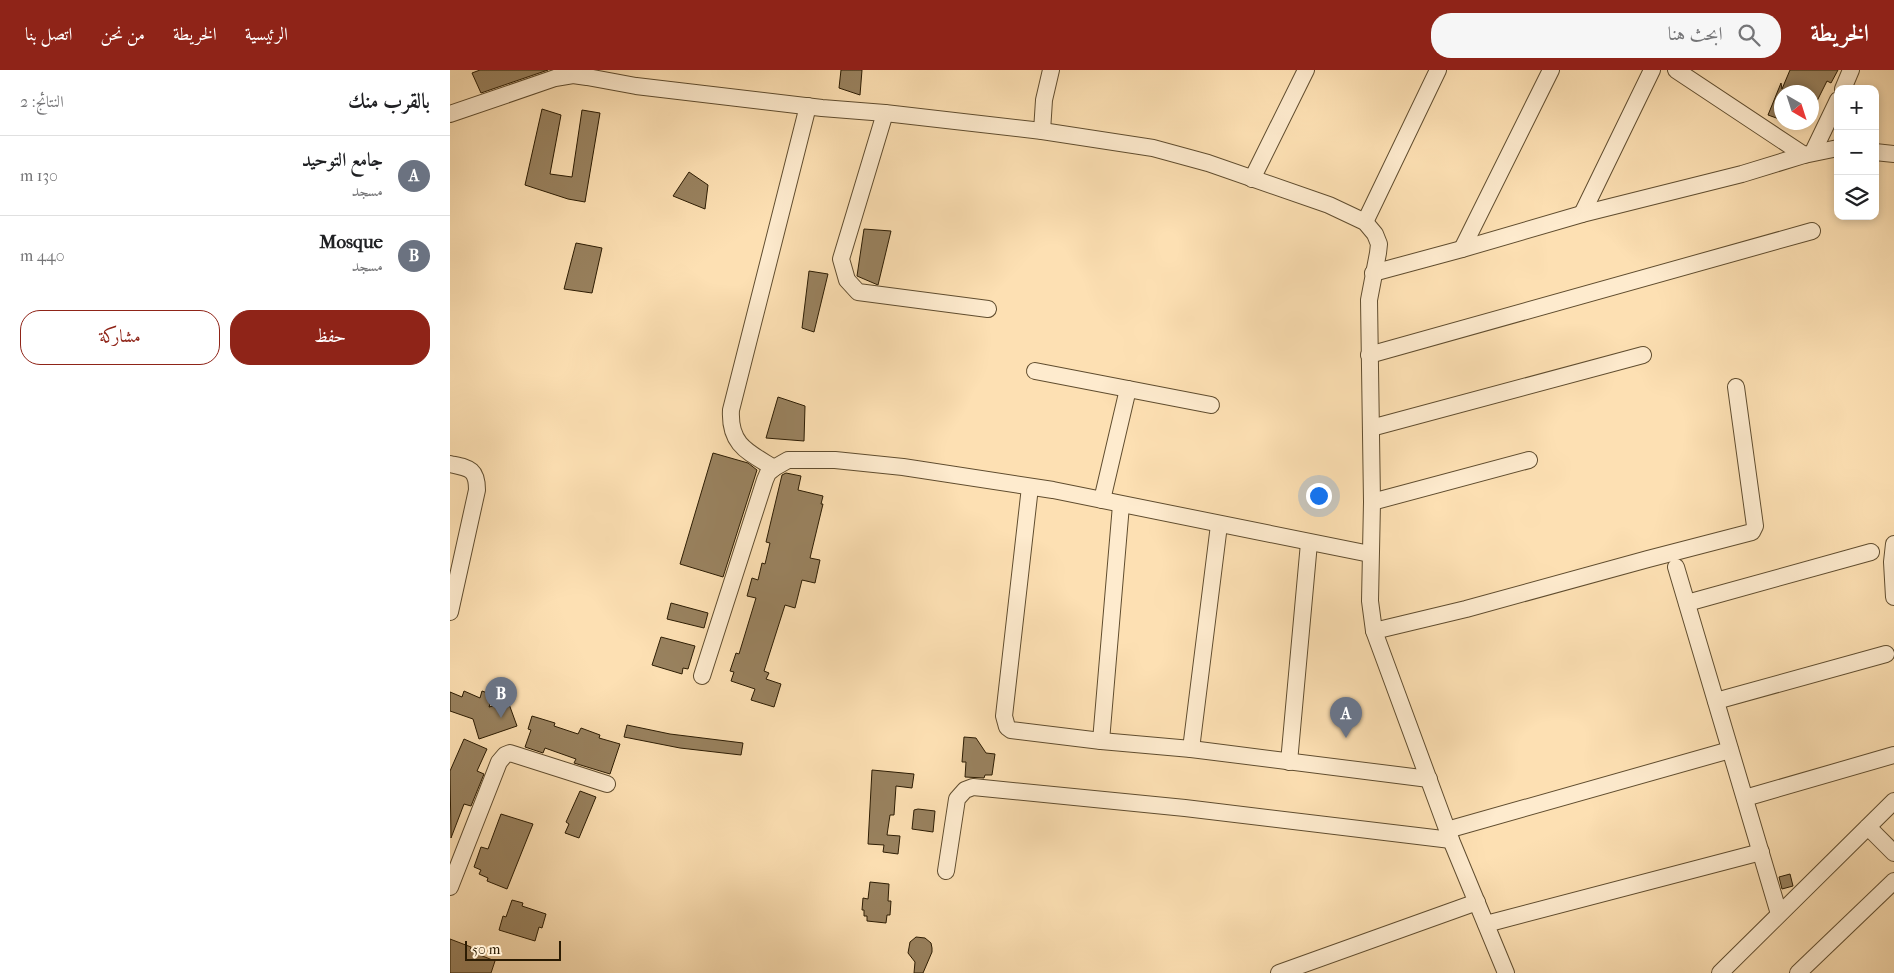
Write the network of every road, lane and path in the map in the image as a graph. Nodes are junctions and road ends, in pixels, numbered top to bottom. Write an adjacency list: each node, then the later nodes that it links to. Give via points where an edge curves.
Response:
1 (1052, 70): 14 (street, via 1044,100)
2 (1306, 70): 19 (street)
3 (1438, 70): 21 (street)
4 (1551, 70): 23 (street)
5 (1652, 70): 20 (street)
6 (1676, 70): 17 (street)
7 (1852, 70): 9 (street)
8 (574, 73): 10 (street, via 636,86); 13 (street)
9 (1845, 85)
10 (808, 106): 12 (street); 35 (street, via 731,410 730,424 738,442 747,452)
11 (1834, 107): 17 (street)
12 (885, 113): 14 (street); 25 (street, via 841,259 847,280 858,292)
13 (450, 114)
14 (1042, 131): 19 (street, via 1153,148 1208,162)
15 (1834, 149): 17 (street)
16 (1879, 152): 18 (street)
17 (1809, 154): 20 (street)
18 (1894, 154)
19 (1252, 179): 21 (street, via 1329,204)
20 (1582, 214): 23 (street)
21 (1365, 222): 24 (street, via 1379,244)
22 (1812, 231): 27 (street)
23 (1462, 250): 24 (street)
24 (1373, 273): 27 (street, via 1369,300)
25 (988, 309)
26 (1643, 354): 32 (street)
27 (1369, 355): 32 (street)
28 (1035, 372): 30 (street)
29 (1736, 387): 49 (street, via 1755,526 1752,532)
30 (1128, 389): 31 (street); 37 (street)
31 (1210, 405)
32 (1372, 428): 38 (street)
33 (1529, 460): 38 (street)
34 (450, 464): 48 (street, via 468,468 477,480)
35 (774, 468): 36 (street, via 788,460 803,459 872,463); 51 (street, via 764,480)
36 (1030, 487): 37 (street); 53 (street, via 1004,722 1011,730)
37 (1102, 500): 39 (street)
38 (1372, 502): 44 (street)
39 (1121, 505): 40 (street); 53 (street)
40 (1218, 525): 41 (street); 54 (street)
41 (1309, 543): 44 (street); 57 (street)
42 (1894, 544): 46 (street)
43 (1871, 552): 47 (street)
44 (1370, 554): 49 (street)
45 (1676, 568): 47 (street)
46 (1894, 597)
47 (1687, 604): 52 (street)
48 (450, 612)
49 (1374, 631): 58 (street)
50 (1886, 654): 52 (street)
51 (702, 676)
52 (1716, 701): 55 (street)
53 (1101, 742): 54 (street)
54 (1191, 749): 57 (street)
55 (1730, 750): 60 (street); 63 (street)
56 (1894, 755): 60 (street)
57 (1289, 762): 58 (street)
58 (1429, 779): 63 (street)
59 (606, 784): 68 (street, via 510,753 505,755)
60 (1745, 798): 64 (street)
61 (1894, 801): 62 (street)
62 (1868, 827): 65 (street); 70 (street)
63 (1449, 835): 66 (street, via 973,787 956,799); 69 (street)
64 (1761, 852): 70 (street); 71 (street)
65 (1894, 853)
66 (946, 871)
67 (1894, 881): 75 (street)
68 (450, 887)
69 (1477, 902): 71 (street); 72 (street)
70 (1780, 914): 74 (street)
71 (1486, 924): 73 (street)
72 (1279, 973)
73 (1506, 973)
74 (1720, 973)
75 (1798, 973)

